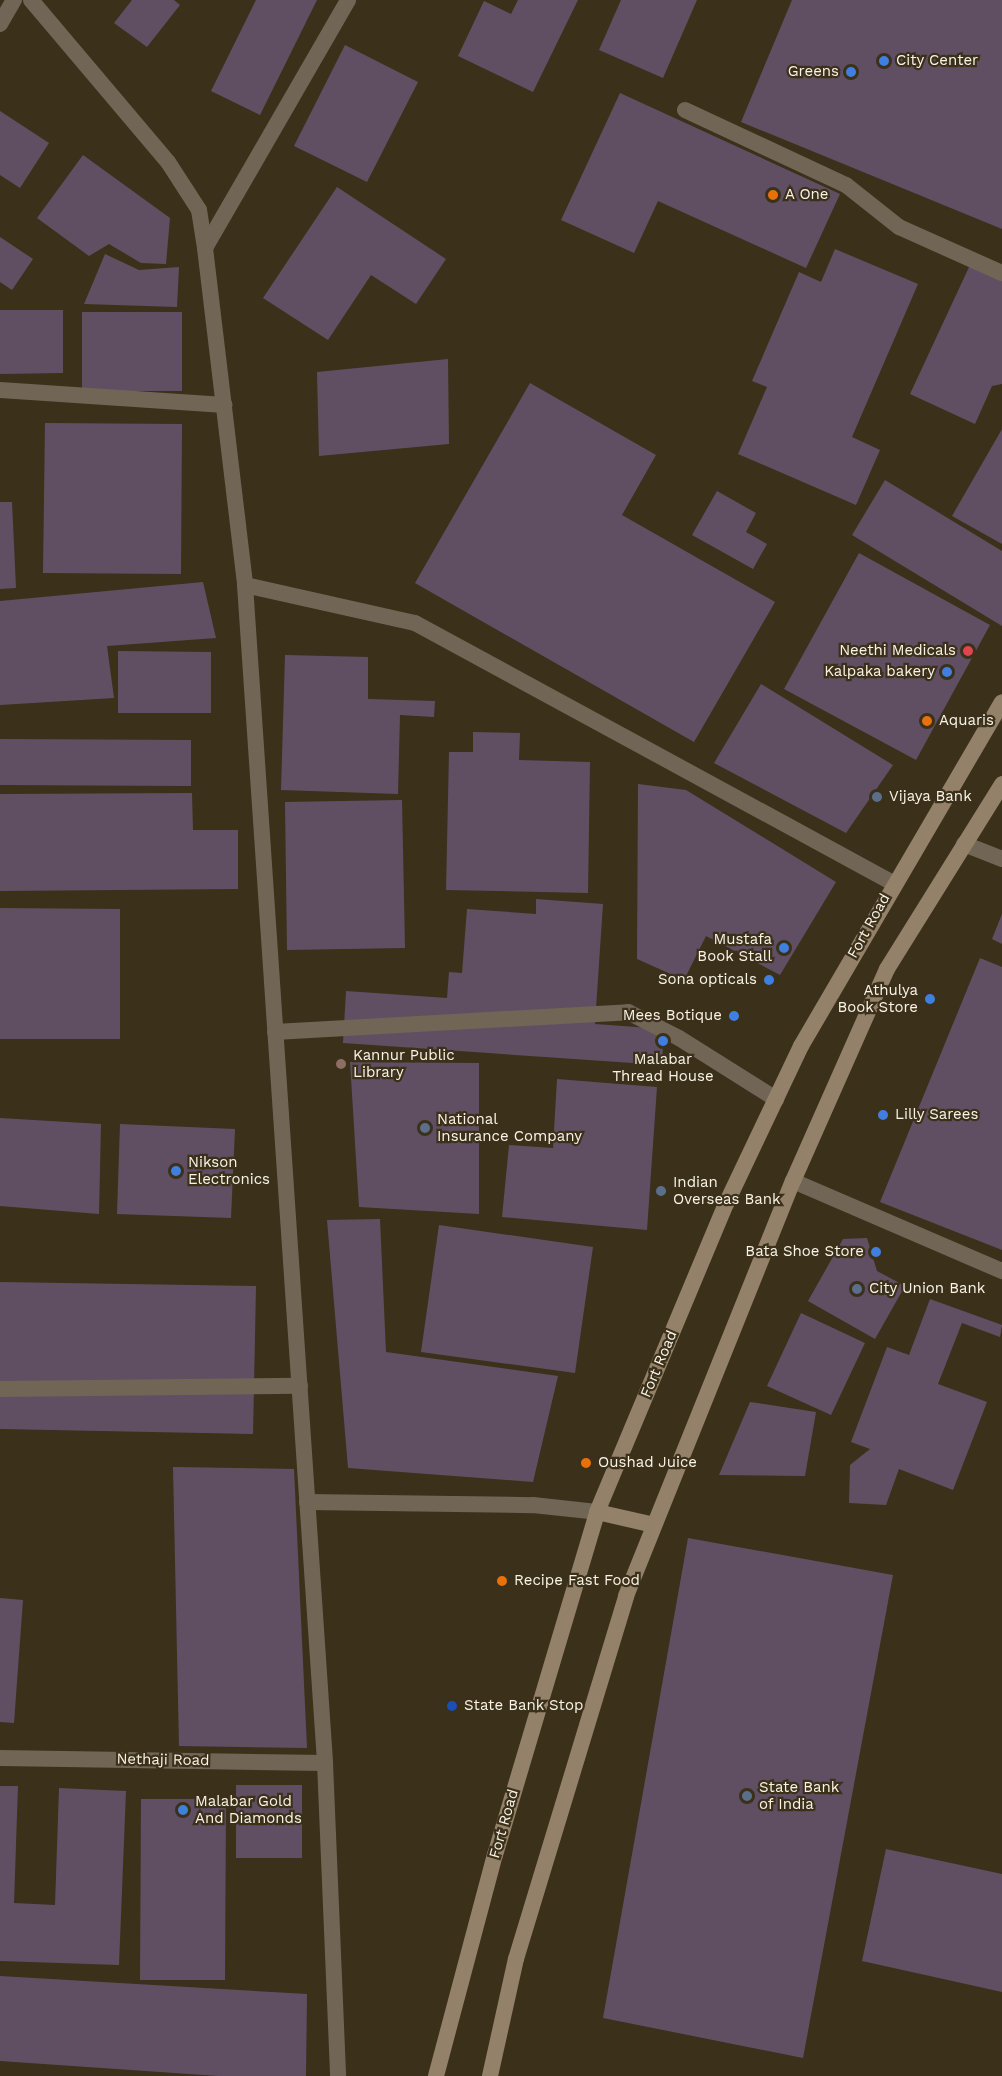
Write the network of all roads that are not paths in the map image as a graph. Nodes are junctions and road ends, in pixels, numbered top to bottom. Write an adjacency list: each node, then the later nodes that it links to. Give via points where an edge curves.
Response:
1 (14, 0): 4 (street)
2 (31, 0): 6 (street, via 168,162 199,210)
3 (348, 0): 6 (street)
4 (0, 24)
5 (685, 110): 7 (street, via 846,185 899,227)
6 (205, 248): 9 (street)
7 (1002, 273)
8 (0, 390): 9 (street)
9 (224, 405): 10 (street)
10 (245, 585): 15 (street, via 415,623); 16 (street)
11 (1002, 702): 15 (main road, Fort Road)
12 (1002, 784): 13 (main road)
13 (964, 844): 14 (street); 18 (main road, via 887,969)
14 (1002, 860)
15 (893, 883): 17 (main road, Fort Road, via 801,1046)
16 (275, 1032): 17 (street, via 628,1012); 20 (street)
17 (776, 1099): 23 (main road, Fort Road, via 726,1204)
18 (794, 1180): 19 (street); 24 (main road)
19 (1002, 1271)
20 (300, 1386): 21 (street); 22 (street)
21 (0, 1389)
22 (307, 1502): 23 (street, via 532,1505); 26 (street)
23 (597, 1512): 24 (main road); 28 (main road, Fort Road, via 495,1855)
24 (654, 1525): 29 (main road, via 626,1596 516,1959)
25 (0, 1758): 26 (street, Nethaji Road)
26 (325, 1763): 27 (street)
27 (338, 2076)
28 (436, 2076)
29 (490, 2076)

